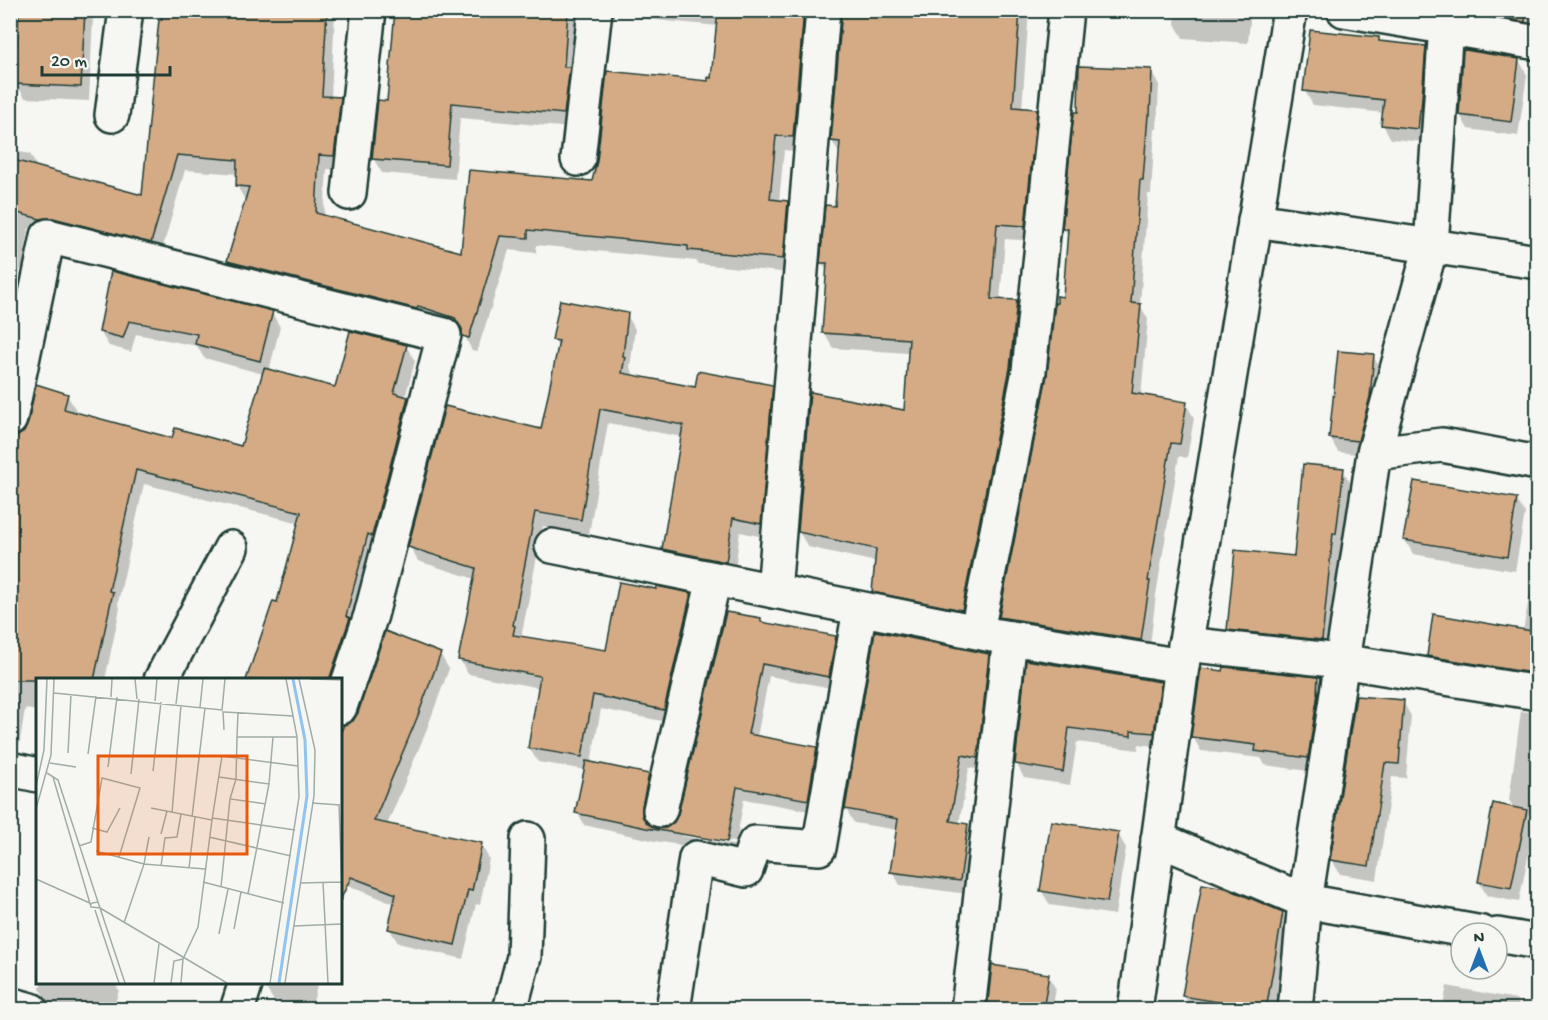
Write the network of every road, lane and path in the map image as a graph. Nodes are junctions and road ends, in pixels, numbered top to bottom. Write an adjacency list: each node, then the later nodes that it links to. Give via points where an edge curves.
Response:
1 (126, 10): 10 (street)
2 (369, 10): 12 (street)
3 (595, 10): 11 (street)
4 (823, 10): 22 (street)
5 (1066, 10): 24 (street, via 1029,371)
6 (1290, 10): 13 (street)
7 (1344, 10): 8 (street)
8 (1447, 19): 9 (street); 14 (street)
9 (1538, 44)
10 (112, 115)
11 (578, 159)
12 (350, 193)
13 (1255, 220): 14 (street); 26 (street)
14 (1431, 246): 15 (street); 17 (street)
15 (1538, 262)
16 (10, 419): 30 (street, via 48,236 444,335 371,615)
17 (1374, 453): 18 (street, via 1442,445); 27 (street)
18 (1538, 464)
19 (552, 546): 21 (street)
20 (231, 548): 28 (street)
21 (714, 579): 22 (street); 33 (street)
22 (774, 591): 23 (street)
23 (860, 609): 24 (street); 45 (street, via 819,848 755,843 746,870 696,858)
24 (977, 631): 25 (street)
25 (1010, 638): 26 (street); 46 (street)
26 (1184, 655): 27 (street); 34 (street)
27 (1341, 662): 29 (street); 36 (street)
28 (162, 678)
29 (1538, 693)
30 (342, 701)
31 (10, 769): 32 (street)
32 (36, 775)
33 (660, 810)
34 (1158, 838): 36 (street); 47 (street)
35 (528, 839): 44 (street, via 524,957)
36 (1305, 901): 37 (street); 48 (street)
37 (1449, 927)
38 (1509, 938): 39 (street)
39 (1538, 942)
40 (245, 984): 43 (street)
41 (10, 1004): 42 (street)
42 (31, 1010)
43 (237, 1010)
44 (510, 1010)
45 (673, 1010)
46 (968, 1010)
47 (1135, 1010)
48 (1295, 1010)

